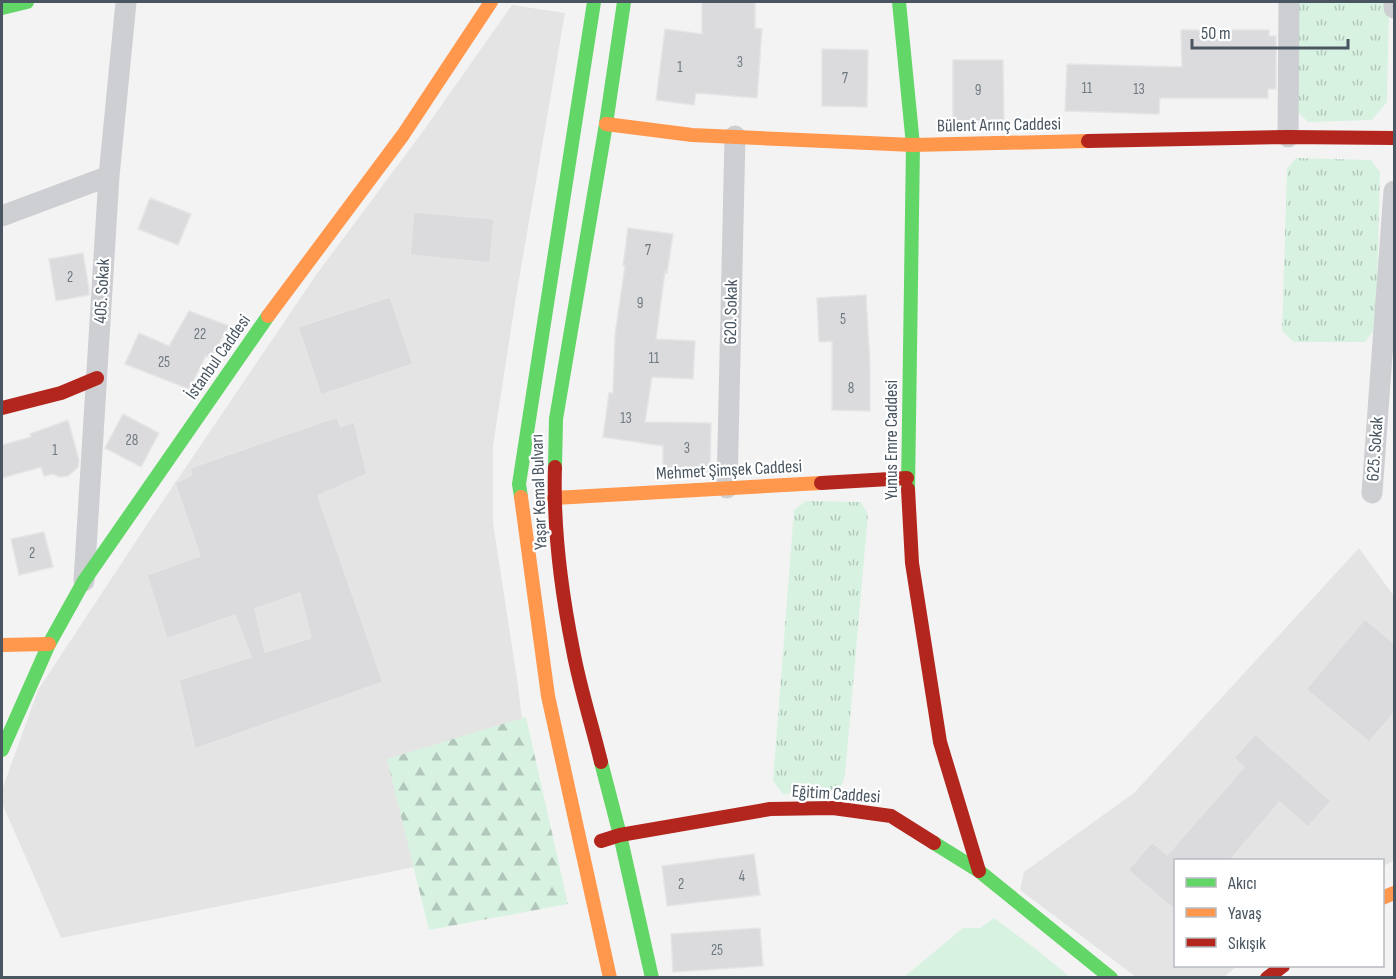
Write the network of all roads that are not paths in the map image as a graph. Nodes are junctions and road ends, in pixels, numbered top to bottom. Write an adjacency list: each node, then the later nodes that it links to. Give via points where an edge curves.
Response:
1 (27, 2): 9 (street)
2 (126, 2): 16 (street, 405. Sokak)
3 (492, 2): 25 (street, İstanbul Caddesi, via 403,135 275,306)
4 (594, 2): 30 (street, Yaşar Kemal Bulvarı, via 519,483 548,696)
5 (624, 2): 11 (street, Yaşar Kemal Bulvarı)
6 (899, 2): 15 (street, Yunus Emre Caddesi)
7 (1289, 2): 13 (street)
8 (1394, 2): 10 (street)
9 (2, 8)
10 (1395, 8)
11 (606, 124): 12 (street, Bülent Arınç Caddesi); 24 (street, Yaşar Kemal Bulvarı, via 556,419)
12 (735, 136): 15 (street, Bülent Arınç Caddesi); 22 (street, 620. Sokak)
13 (1288, 137): 14 (street, Bülent Arınç Caddesi); 15 (street, Bülent Arınç Caddesi)
14 (1395, 138)
15 (913, 145): 21 (street, Yunus Emre Caddesi)
16 (109, 176): 18 (street); 19 (street, 405. Sokak)
17 (1395, 191): 23 (street, 625. Sokak)
18 (2, 216)
19 (97, 378): 20 (street, via 61,393); 25 (street, 405. Sokak)
20 (2, 408)
21 (907, 478): 22 (street, Mehmet Şimşek Caddesi); 31 (street, Yunus Emre Caddesi, via 912,563 940,742)
22 (727, 488): 24 (street, Mehmet Şimşek Caddesi)
23 (1372, 493)
24 (554, 498): 29 (street, Yaşar Kemal Bulvarı, via 557,547 573,652)
25 (84, 581): 26 (street, İstanbul Caddesi)
26 (49, 644): 27 (street); 28 (street, İstanbul Caddesi)
27 (2, 645)
28 (2, 750)
29 (620, 835): 30 (street, Eğitim Caddesi); 31 (street, Eğitim Caddesi, via 770,809 833,808 891,816); 34 (street, Yaşar Kemal Bulvarı)
30 (580, 847): 33 (street, Yaşar Kemal Bulvarı)
31 (979, 871): 35 (street, Eğitim Caddesi)
32 (1282, 967): 36 (street)
33 (610, 978)
34 (652, 978)
35 (1111, 978)
36 (1267, 978)

